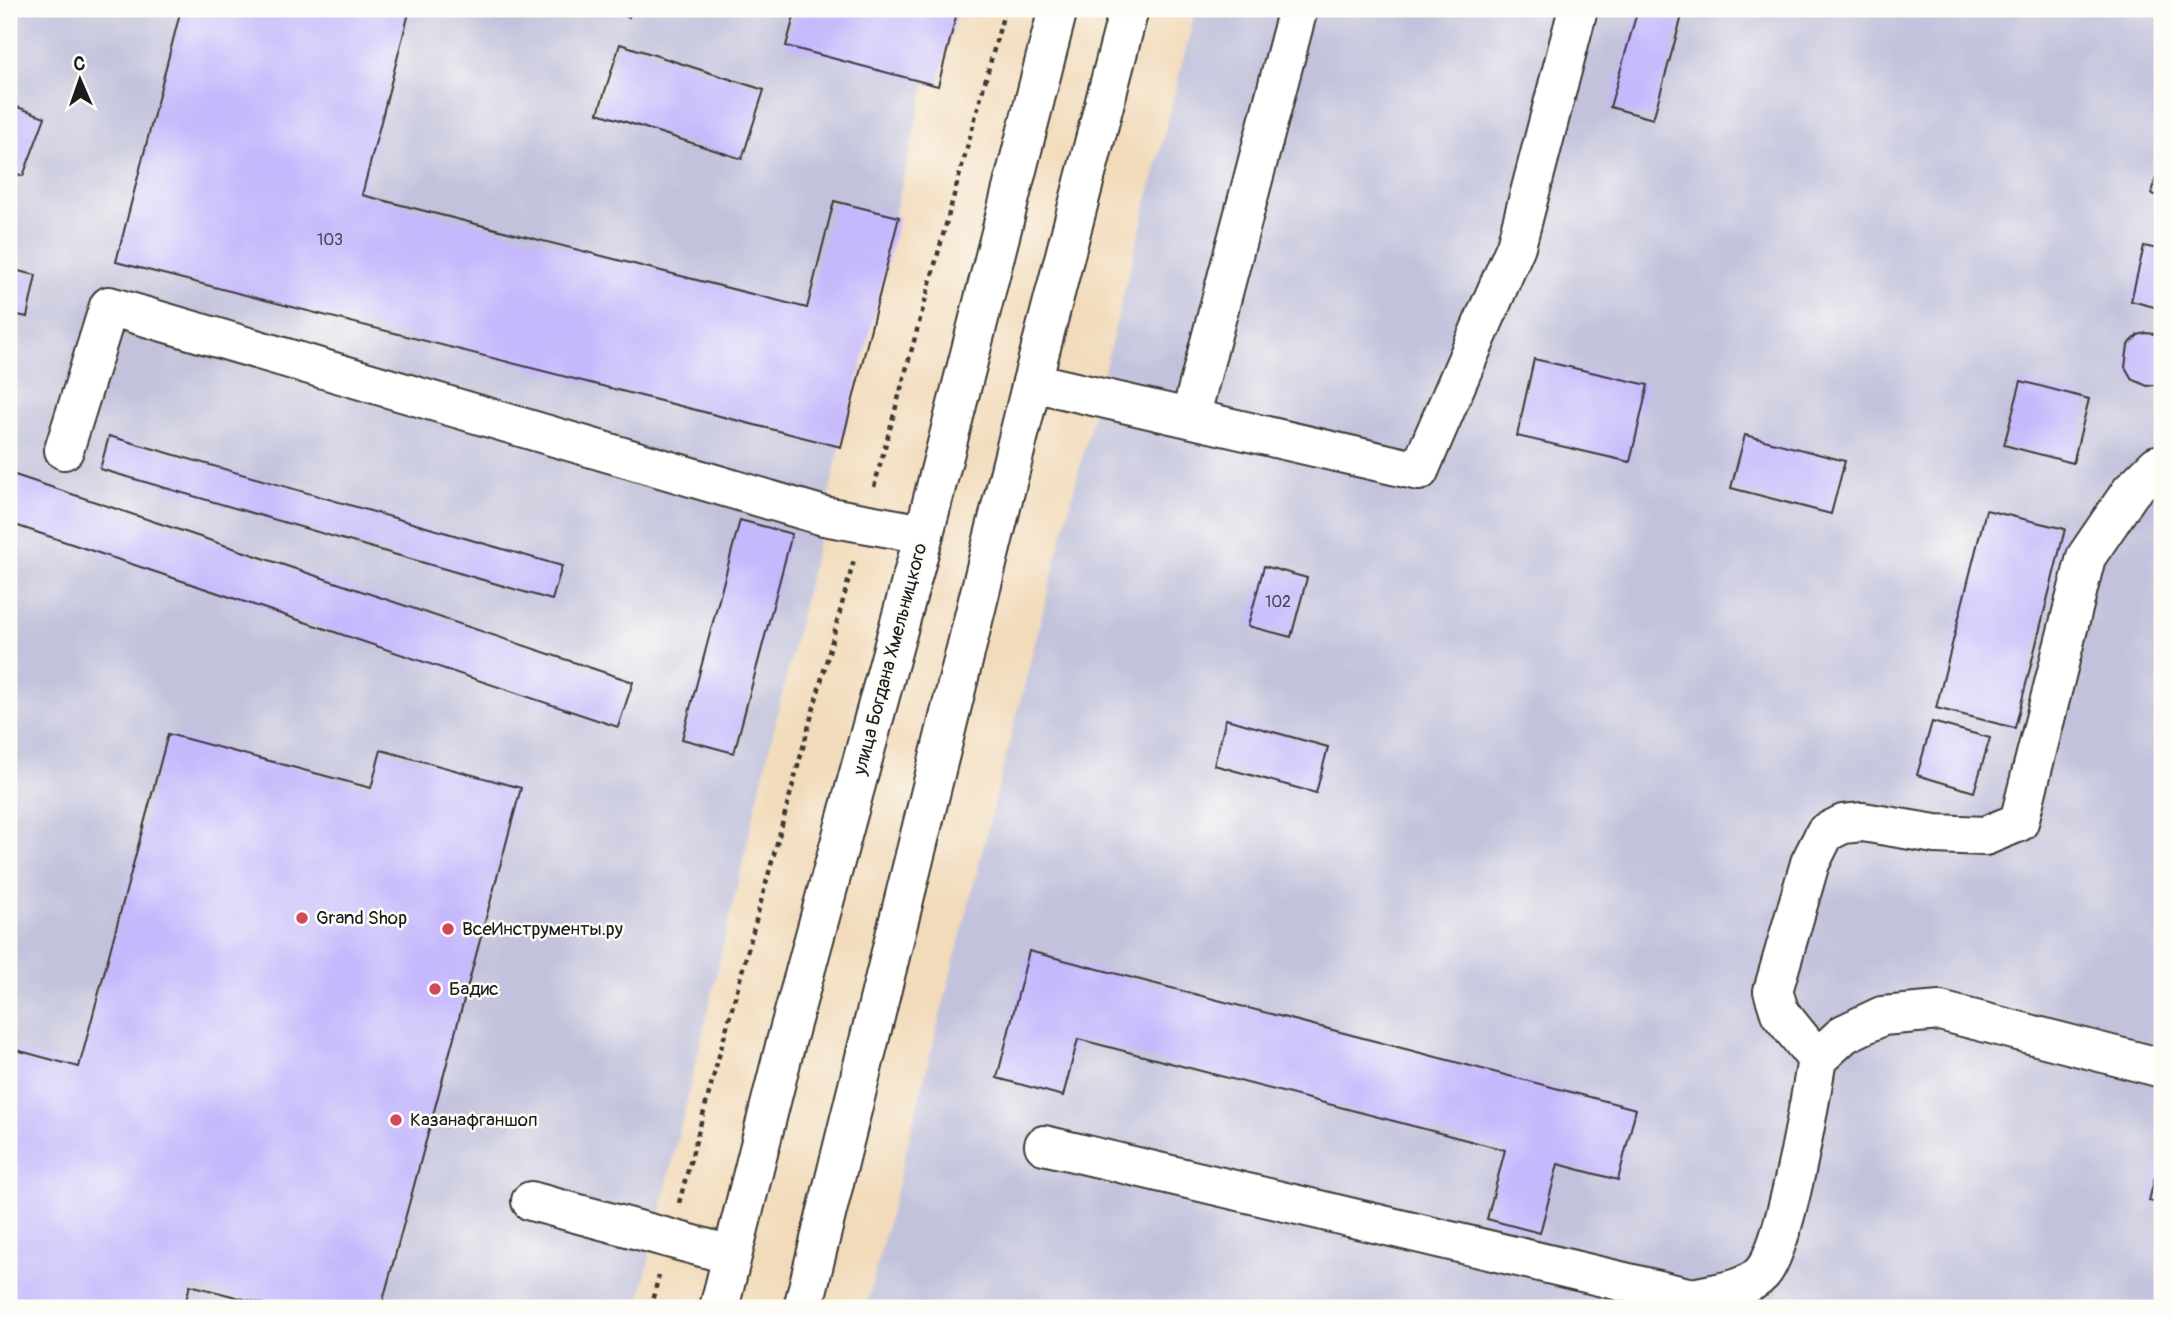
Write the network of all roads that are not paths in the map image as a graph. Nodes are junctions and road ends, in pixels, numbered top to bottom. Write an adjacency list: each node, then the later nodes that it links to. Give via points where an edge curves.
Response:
1 (1058, 9): 9 (main road, улица Богдана Хмельницкого)
2 (1129, 9): 5 (main road)
3 (1298, 9): 6 (main road)
4 (1578, 9): 6 (main road, via 1516,246 1419,471)
5 (1032, 382): 6 (main road); 16 (main road)
6 (1190, 418)
7 (64, 450): 9 (main road, via 109,306 824,516)
8 (2162, 465): 10 (main road, via 2131,491 2086,558 2019,822 1985,836 1935,834 1863,822 1843,824 1825,833 1810,863 1773,991 1780,1013)
9 (924, 534): 14 (main road, улица Богдана Хмельницкого)
10 (1817, 1059): 11 (main road, via 1844,1034 1882,1016 1940,1011); 12 (main road, via 1777,1245 1762,1273 1734,1289 1692,1298)
11 (2162, 1068)
12 (1044, 1145)
13 (531, 1201): 14 (main road)
14 (731, 1255): 15 (main road, улица Богдана Хмельницкого)
15 (719, 1308)
16 (803, 1308)

